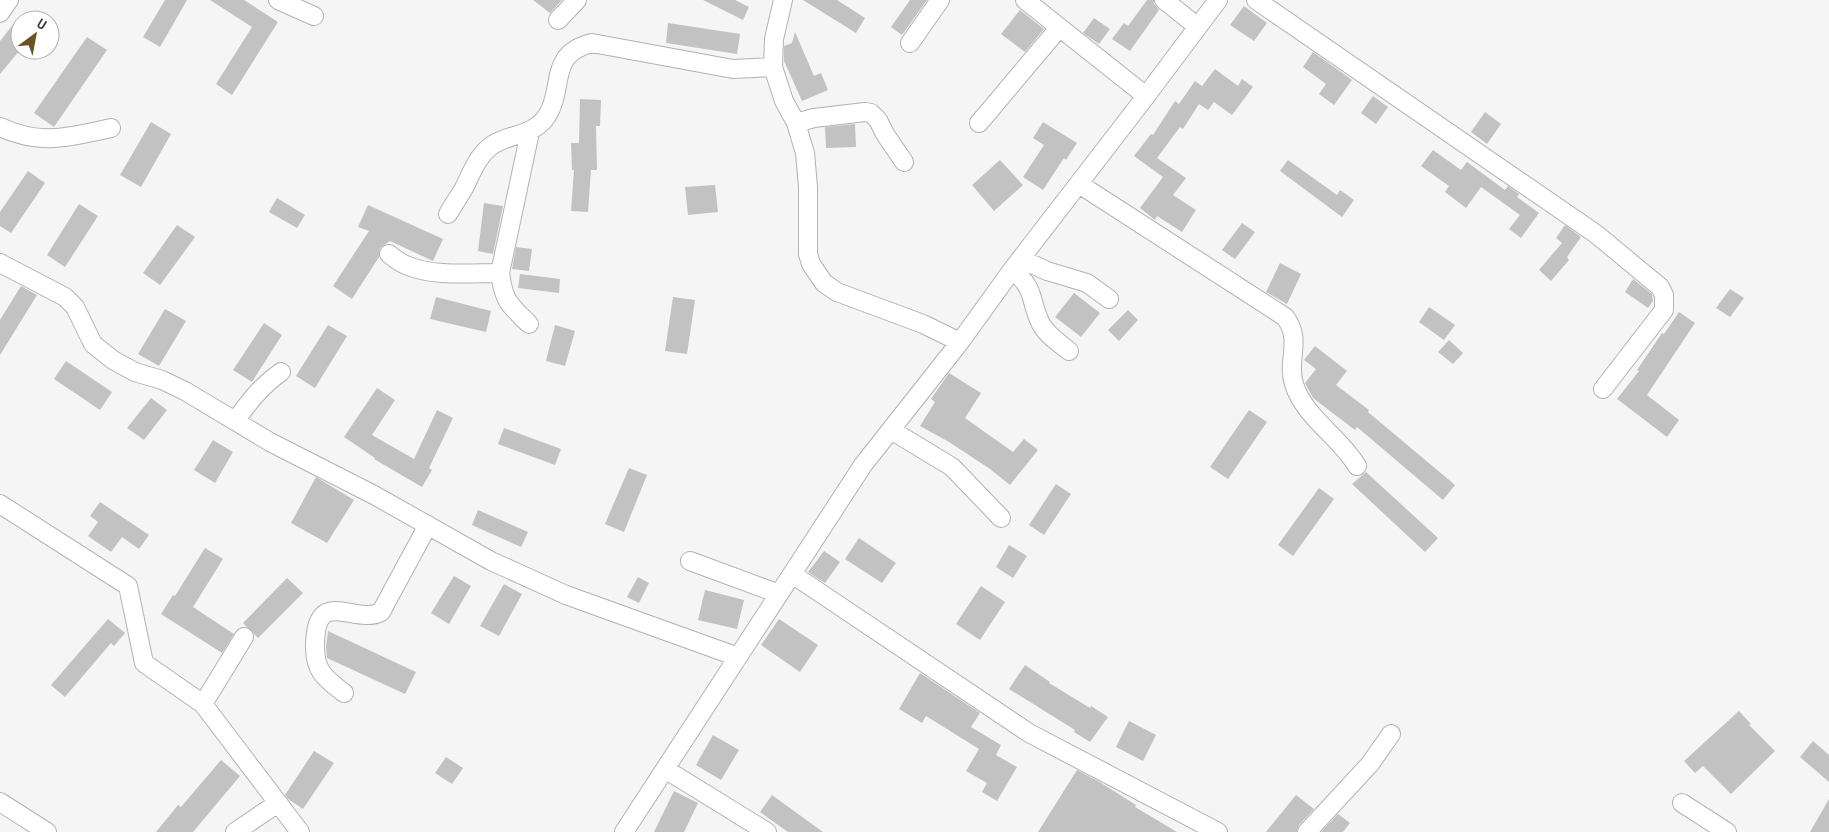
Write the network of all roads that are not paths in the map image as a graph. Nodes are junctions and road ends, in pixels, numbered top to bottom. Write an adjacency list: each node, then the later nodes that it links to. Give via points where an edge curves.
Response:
1 (9, 0): 10 (street)
2 (278, 0): 11 (street)
3 (577, 0): 12 (street)
4 (783, 0): 16 (street, via 774,40)
5 (940, 0): 15 (street)
6 (1025, 0): 14 (street)
7 (1164, 0): 13 (street)
8 (1218, 0): 13 (street)
9 (1256, 0): 35 (street, via 1596,234 1660,287 1664,295 1664,310)
10 (0, 13)
11 (314, 16)
12 (558, 20)
13 (1198, 26): 17 (street)
14 (1059, 28): 17 (street); 19 (street)
15 (910, 43)
16 (773, 67): 18 (street, via 784,101); 22 (street, via 733,69 592,43 571,52 564,61 549,112)
17 (1146, 96): 24 (street)
18 (796, 123): 23 (street, via 823,117 871,114); 32 (street, via 805,153 808,254 817,274 837,292 923,324)
19 (979, 123)
20 (0, 127): 21 (street, via 45,140)
21 (111, 128)
22 (530, 132): 25 (street, via 494,144 483,153); 29 (street)
23 (904, 162)
24 (1079, 184): 28 (street); 38 (street, via 1285,317 1294,332 1292,373 1298,394 1306,408 1349,451)
25 (448, 214)
26 (389, 254): 29 (street, via 412,268)
27 (0, 263): 36 (street, via 64,297 75,307 93,344 113,360 135,372 162,380)
28 (1016, 265): 30 (street, via 1087,283); 32 (street); 33 (street, via 1032,294 1042,326)
29 (500, 273): 31 (street, via 502,292)
30 (1108, 299)
31 (529, 324)
32 (960, 342): 37 (street)
33 (1069, 351)
34 (282, 372): 36 (street, via 257,392)
35 (1603, 389)
36 (235, 421): 41 (street)
37 (891, 430): 40 (street, via 952,467); 43 (street, via 863,465)
38 (1357, 466)
39 (0, 504): 48 (street, via 128,586 144,663)
40 (1001, 518)
41 (428, 525): 46 (street, via 491,561 566,595); 47 (street, via 381,612 369,616 336,610 321,619 316,630 315,659 323,677)
42 (690, 561): 44 (street)
43 (792, 574): 44 (street); 59 (street, via 1029,733)
44 (778, 594): 46 (street)
45 (244, 637): 48 (street)
46 (738, 658): 50 (street)
47 (344, 693)
48 (203, 704): 52 (street)
49 (1391, 734): 60 (street, via 1370,764)
50 (665, 769): 57 (street); 58 (street)
51 (0, 802): 54 (street)
52 (278, 803): 55 (street); 56 (street)
53 (1682, 803): 61 (street)
54 (47, 832)
55 (235, 832)
56 (300, 832)
57 (624, 832)
58 (767, 832)
59 (1218, 832)
60 (1307, 832)
61 (1727, 832)

